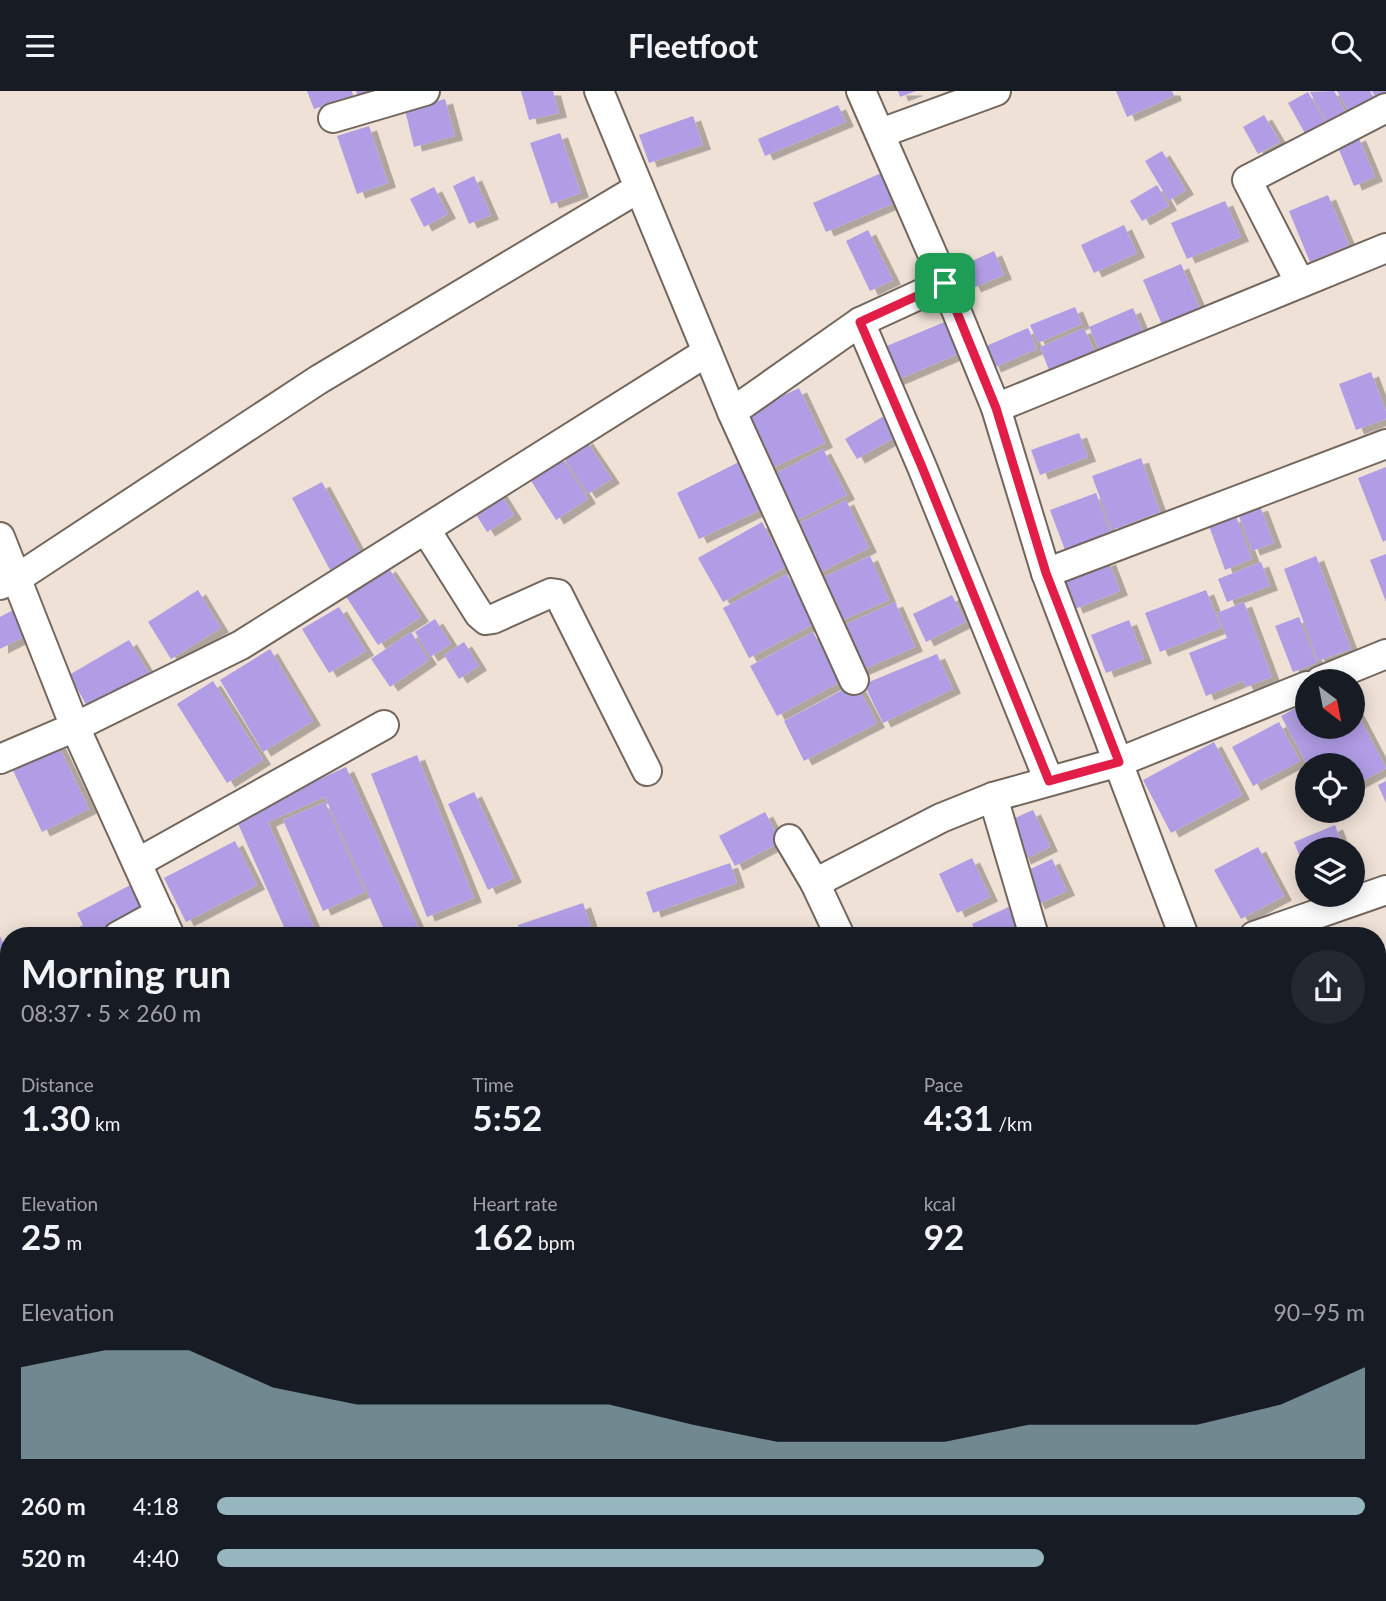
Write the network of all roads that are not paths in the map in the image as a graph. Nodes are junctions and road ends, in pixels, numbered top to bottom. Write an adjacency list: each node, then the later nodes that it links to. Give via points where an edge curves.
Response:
1 (425, 91): 6 (street)
2 (599, 91): 8 (street)
3 (861, 91): 7 (street)
4 (996, 91): 7 (street)
5 (1386, 108): 11 (street, via 1247,180)
6 (333, 118)
7 (881, 133): 10 (street)
8 (639, 188): 13 (street); 20 (street, via 318,380)
9 (1386, 248): 11 (street)
10 (945, 283): 12 (street); 14 (street)
11 (1300, 283): 14 (street)
12 (860, 322): 15 (street); 30 (street)
13 (707, 352): 15 (street); 17 (street)
14 (996, 408): 19 (street)
15 (732, 412): 23 (street)
16 (1386, 445): 19 (street)
17 (426, 530): 26 (street, via 241,645); 29 (street, via 486,620 558,594)
18 (0, 537): 20 (street)
19 (1046, 573): 28 (street)
20 (8, 582): 26 (street)
21 (1386, 654): 22 (street)
22 (1349, 669)
23 (854, 680)
24 (1295, 691): 28 (street)
25 (384, 726): 33 (street)
26 (75, 727): 27 (street); 33 (street)
27 (0, 759)
28 (1119, 762): 30 (street); 39 (street)
29 (647, 771)
30 (1049, 781): 31 (street)
31 (993, 797): 34 (street, via 941,818); 38 (street)
32 (789, 839): 34 (street)
33 (137, 863): 36 (street)
34 (815, 883): 37 (street)
35 (1386, 890): 40 (street)
36 (165, 925)
37 (837, 927)
38 (1031, 927)
39 (1181, 927)
40 (1280, 927)

